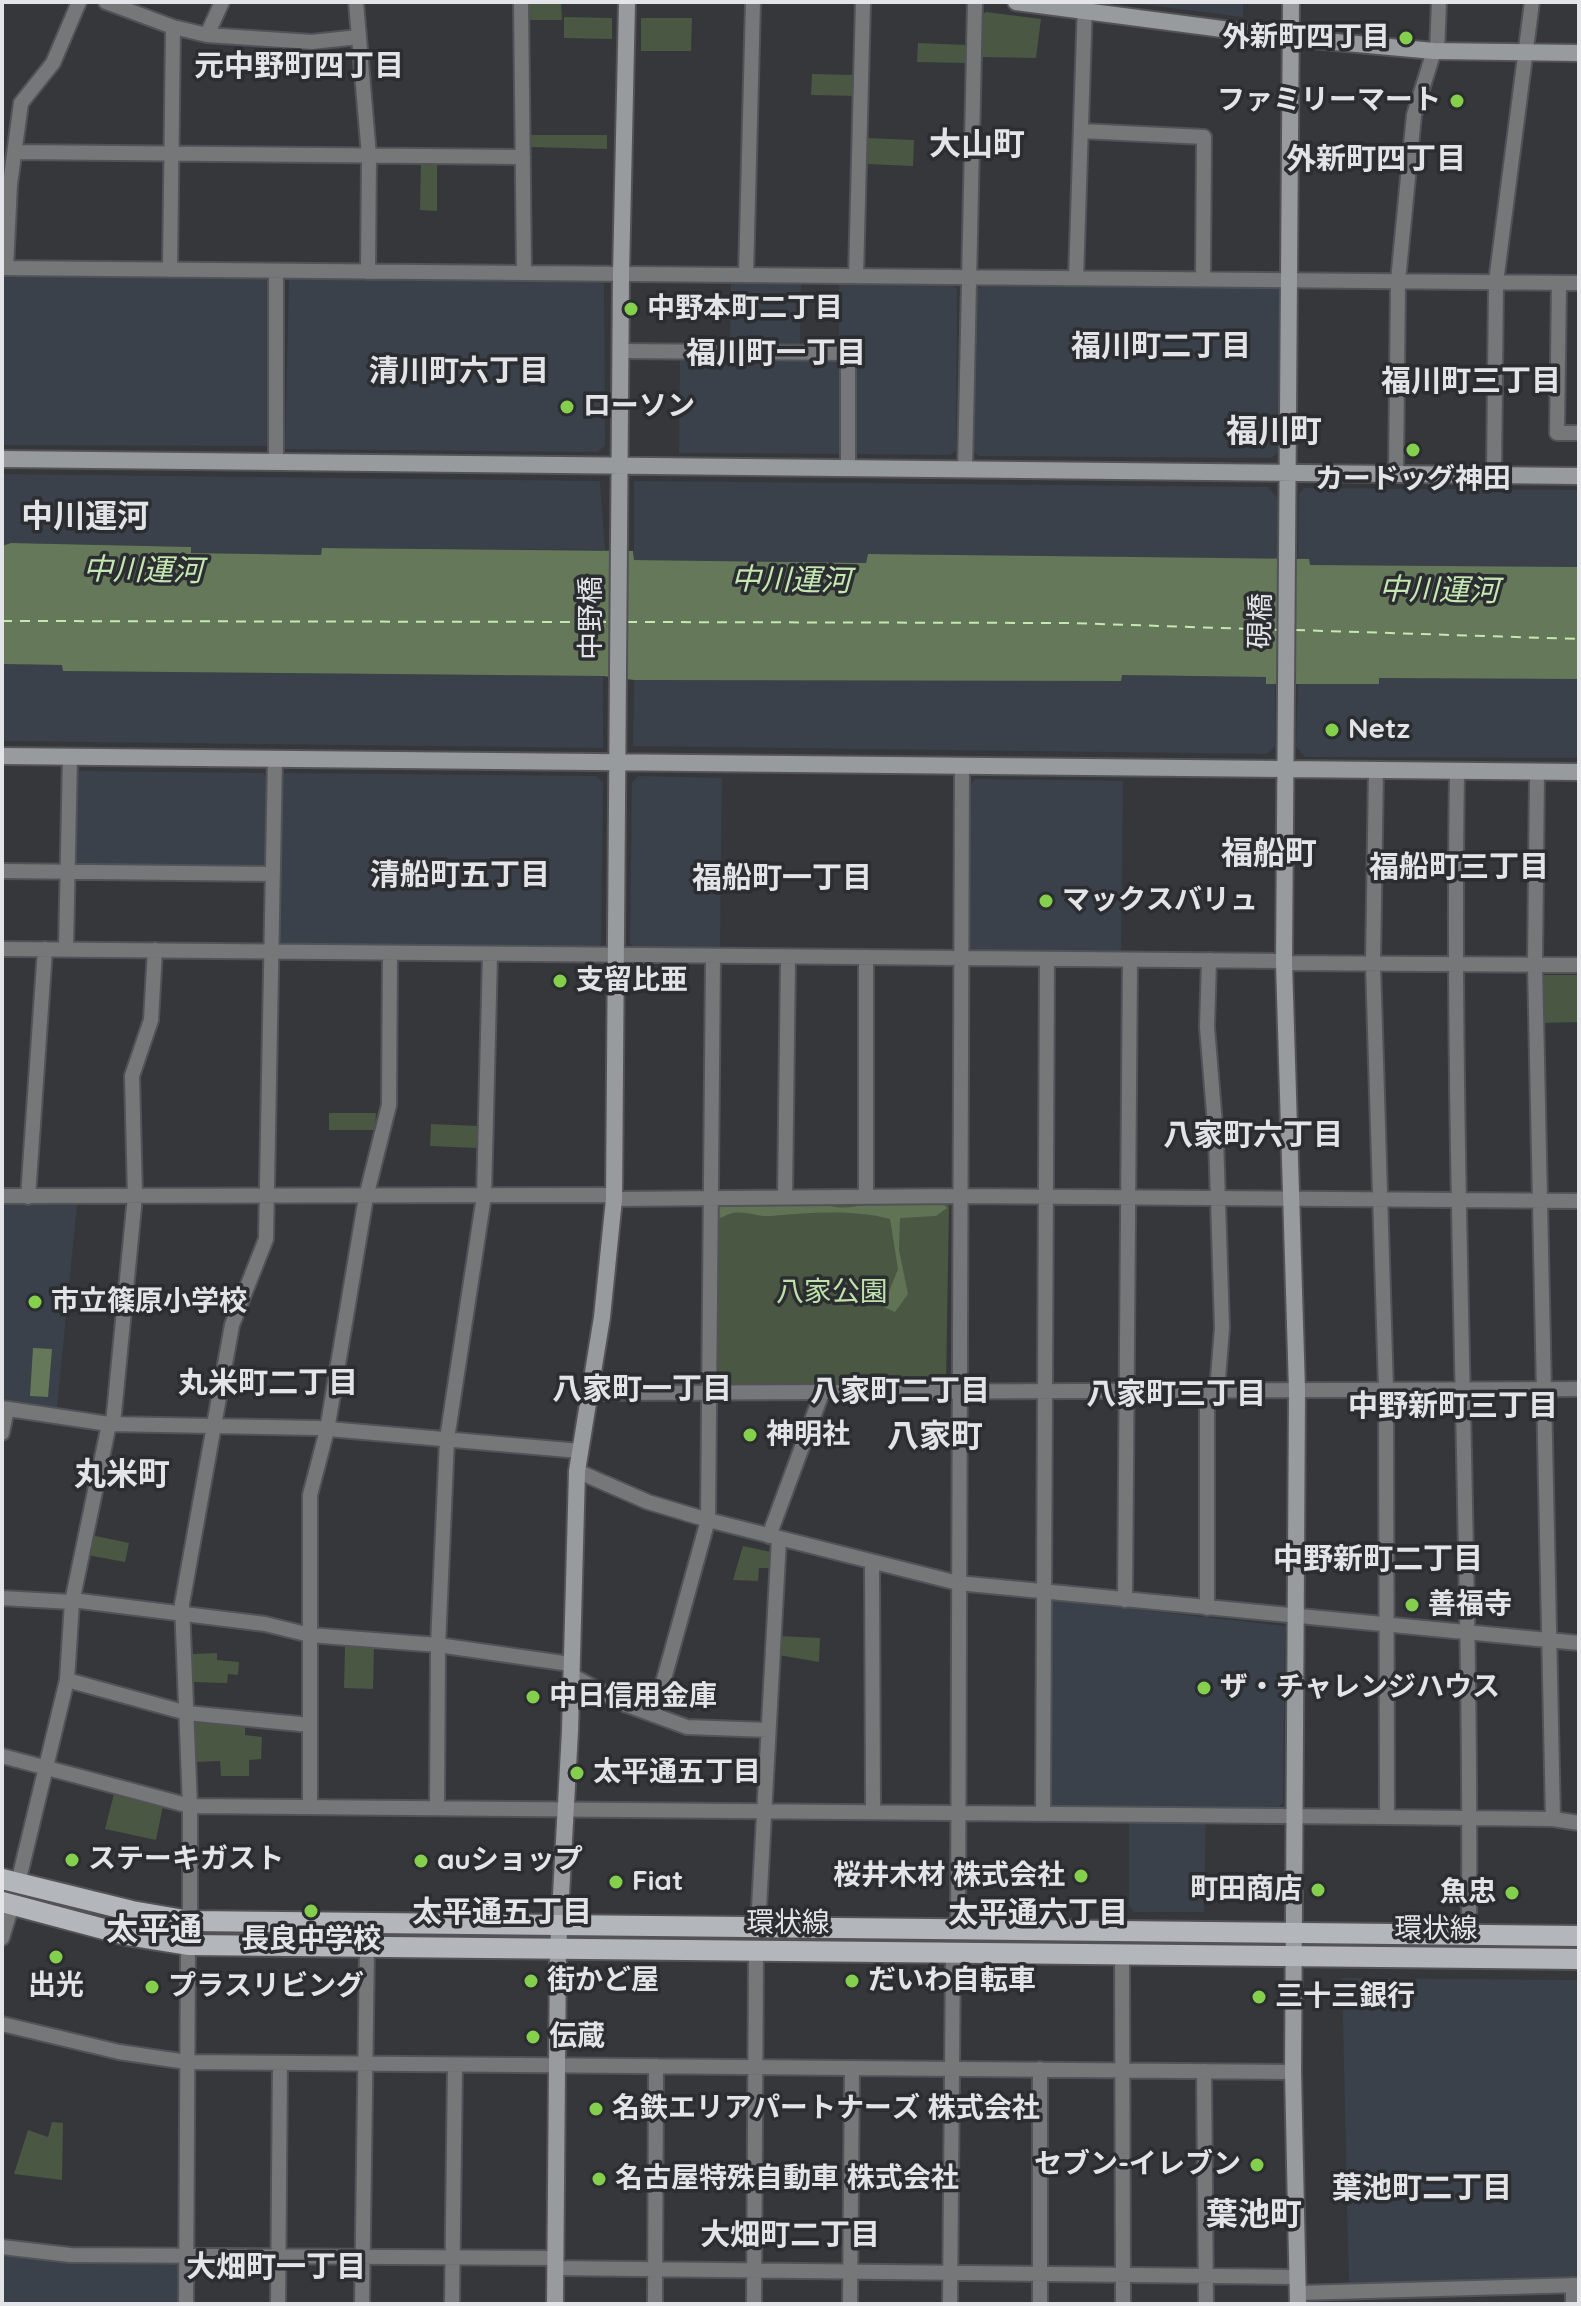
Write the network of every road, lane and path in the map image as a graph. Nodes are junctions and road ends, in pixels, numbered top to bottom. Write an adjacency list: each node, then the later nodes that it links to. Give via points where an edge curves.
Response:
1 (79, 2): 23 (street, via 53,63 21,103)
2 (106, 2): 15 (street)
3 (222, 2): 16 (street)
4 (356, 2): 17 (street)
5 (521, 2): 26 (street)
6 (627, 2): 33 (street, 中野橋)
7 (753, 2): 34 (street)
8 (863, 2): 35 (street)
9 (975, 2): 36 (street)
10 (1016, 2): 14 (street)
11 (1291, 2): 18 (street, 硯橋)
12 (1439, 2): 19 (street)
13 (1532, 2): 20 (street)
14 (1084, 7): 18 (street); 22 (street)
15 (173, 27): 16 (street); 24 (street)
16 (207, 35): 17 (street, via 312,42)
17 (358, 37): 25 (street)
18 (1291, 38): 19 (street); 39 (street, 硯橋)
19 (1435, 51): 20 (street); 40 (street, via 1414,115)
20 (1527, 52): 21 (street); 41 (street)
21 (1579, 53)
22 (1081, 131): 37 (street); 38 (street, via 1204,137)
23 (15, 152): 24 (street); 27 (street)
24 (171, 154): 25 (street); 29 (street)
25 (369, 156): 26 (street); 31 (street)
26 (523, 157): 32 (street)
27 (6, 184): 28 (street)
28 (4, 268): 29 (street)
29 (170, 270): 30 (street)
30 (276, 271): 31 (street); 47 (street)
31 (368, 272): 32 (street)
32 (524, 273): 33 (street)
33 (621, 274): 34 (street); 44 (street, 中野橋)
34 (746, 275): 35 (street)
35 (856, 276): 36 (street)
36 (966, 277): 37 (street); 50 (street)
37 (1076, 278): 38 (street)
38 (1203, 279): 39 (street)
39 (1290, 280): 40 (street); 51 (street, 硯橋)
40 (1398, 281): 41 (street); 52 (street)
41 (1496, 282): 42 (street); 53 (street)
42 (1559, 283): 43 (street); 45 (street, via 1557,433)
43 (1579, 283)
44 (620, 351): 48 (street, 中野橋); 49 (street, via 848,353)
45 (1579, 433)
46 (2, 459): 47 (street)
47 (276, 462): 48 (street)
48 (619, 466): 49 (street); 58 (street, 中野橋)
49 (848, 469): 50 (street)
50 (965, 470): 51 (street)
51 (1288, 473): 52 (street); 60 (street, 硯橋)
52 (1396, 474): 53 (street)
53 (1494, 475): 54 (street)
54 (1579, 476)
55 (2, 756): 56 (street)
56 (70, 756): 57 (street); 66 (street)
57 (275, 758): 58 (street); 67 (street)
58 (618, 762): 59 (street); 75 (street, 中野橋)
59 (962, 766): 60 (street); 79 (street)
60 (1286, 770): 61 (street); 83 (street, 硯橋)
61 (1376, 770): 62 (street); 84 (street)
62 (1457, 771): 63 (street); 85 (street)
63 (1537, 772): 64 (street); 86 (street)
64 (1579, 772)
65 (2, 871): 66 (street)
66 (68, 872): 67 (street); 70 (street)
67 (273, 874): 72 (street)
68 (2, 949): 69 (street)
69 (45, 949): 70 (street); 93 (street)
70 (66, 949): 71 (street)
71 (155, 950): 72 (street); 90 (street, via 151,1020 132,1076)
72 (271, 951): 73 (street); 88 (street)
73 (390, 953): 74 (street); 94 (street, via 389,1105)
74 (490, 954): 75 (street); 91 (street)
75 (615, 955): 76 (street); 95 (street, 中野橋)
76 (713, 956): 77 (street); 98 (street)
77 (788, 957): 78 (street); 96 (street)
78 (866, 957): 79 (street); 97 (street)
79 (962, 958): 80 (street); 92 (street)
80 (1047, 959): 81 (street); 99 (street)
81 (1130, 960): 82 (street); 100 (street)
82 (1209, 960): 83 (street); 101 (street, via 1207,1027)
83 (1284, 962): 84 (street); 102 (street, 硯橋)
84 (1373, 964): 85 (street); 103 (street)
85 (1454, 964): 86 (street); 104 (street)
86 (1535, 965): 87 (street); 105 (street)
87 (1579, 965)
88 (266, 1195): 90 (street); 94 (street); 121 (street, via 266,1239 232,1325)
89 (2, 1196): 93 (street)
90 (135, 1196): 93 (street); 120 (street)
91 (484, 1196): 94 (street); 95 (street); 124 (street)
92 (961, 1196): 97 (street); 99 (street); 114 (street)
93 (28, 1197)
94 (366, 1197): 122 (street)
95 (614, 1197): 98 (street); 116 (street, 中野橋)
96 (785, 1197): 97 (street); 98 (street)
97 (866, 1197)
98 (712, 1198): 117 (street)
99 (1045, 1198): 100 (street); 115 (street)
100 (1128, 1199): 101 (street); 112 (street)
101 (1217, 1199): 102 (street); 113 (street, via 1222,1328)
102 (1291, 1199): 103 (street); 110 (street, 硯橋)
103 (1380, 1200): 104 (street); 111 (street)
104 (1460, 1200): 105 (street); 107 (street)
105 (1540, 1201): 106 (street); 108 (street)
106 (1579, 1201)
107 (1466, 1389): 108 (street); 111 (street); 139 (street)
108 (1544, 1389): 109 (street); 141 (street)
109 (1579, 1389)
110 (1297, 1390): 111 (street); 113 (street); 137 (street, 硯橋)
111 (1386, 1390): 138 (street)
112 (1127, 1391): 113 (street); 115 (street); 133 (street)
113 (1212, 1391): 135 (street)
114 (960, 1392): 115 (street); 118 (street); 130 (street)
115 (1043, 1392): 131 (street)
116 (590, 1393): 117 (street); 125 (street, 中野橋)
117 (710, 1393): 118 (street); 127 (street)
118 (822, 1393): 128 (street)
119 (5, 1409): 120 (street); 123 (street)
120 (111, 1424): 121 (street); 134 (street)
121 (213, 1426): 122 (street); 136 (street)
122 (327, 1430): 124 (street); 140 (street, via 310,1495)
123 (2, 1433)
124 (447, 1439): 125 (street); 143 (street)
125 (580, 1451): 126 (street, 中野橋)
126 (577, 1471): 127 (street, via 648,1502); 144 (street, 中野橋)
127 (708, 1520): 128 (street); 147 (street)
128 (774, 1537): 129 (street); 149 (street)
129 (872, 1562): 130 (street); 157 (street)
130 (958, 1583): 131 (street); 158 (street)
131 (1043, 1591): 133 (street); 159 (street)
132 (2, 1598): 134 (street)
133 (1125, 1600): 135 (street)
134 (72, 1601): 136 (street); 145 (street)
135 (1207, 1608): 137 (street)
136 (184, 1614): 140 (street); 146 (street)
137 (1295, 1617): 138 (street); 160 (street, 硯橋)
138 (1387, 1624): 139 (street); 161 (street)
139 (1470, 1632): 141 (street); 162 (street)
140 (310, 1635): 143 (street); 148 (street)
141 (1549, 1640): 142 (street); 163 (street)
142 (1579, 1643)
143 (438, 1645): 144 (street); 154 (street)
144 (570, 1670): 147 (street, via 624,1704); 155 (street, 中野橋)
145 (67, 1680): 146 (street); 151 (street)
146 (187, 1713): 148 (street); 152 (street)
147 (654, 1715): 149 (street, via 687,1727)
148 (310, 1725): 153 (street)
149 (768, 1730): 156 (street)
150 (2, 1756): 151 (street)
151 (45, 1769): 152 (street); 165 (street)
152 (190, 1806): 153 (street); 167 (street)
153 (310, 1806): 154 (street)
154 (437, 1807): 155 (street)
155 (565, 1809): 156 (street); 168 (street, 中野橋)
156 (763, 1811): 157 (street); 169 (street)
157 (873, 1811): 158 (street)
158 (959, 1812): 159 (street); 170 (street)
159 (1043, 1813): 160 (street)
160 (1294, 1816): 161 (street); 171 (street, 硯橋)
161 (1387, 1817): 162 (street)
162 (1470, 1818): 163 (street); 172 (street)
163 (1553, 1819): 164 (street)
164 (1579, 1823)
165 (10, 1881): 167 (main road, 環状線)
166 (7, 1904): 174 (street); 175 (main road, 環状線)
167 (190, 1921): 168 (main road, 環状線)
168 (560, 1926): 169 (main road, 環状線); 177 (street, 中野橋)
169 (758, 1927): 170 (main road, 環状線)
170 (958, 1930): 171 (main road, 環状線)
171 (1294, 1933): 172 (main road, 環状線); 181 (street, 硯橋)
172 (1469, 1935): 173 (main road, 環状線)
173 (1579, 1936)
174 (2, 1938)
175 (188, 1945): 176 (main road, 環状線); 184 (street)
176 (367, 1947): 177 (main road, 環状線); 186 (street)
177 (558, 1950): 178 (main road, 環状線); 188 (street, 中野橋)
178 (756, 1951): 179 (main road, 環状線); 190 (street)
179 (953, 1953): 180 (main road, 環状線); 192 (street)
180 (1122, 1956): 181 (main road, 環状線); 194 (street)
181 (1294, 1957): 182 (main road, 環状線); 196 (street, 硯橋)
182 (1579, 1959)
183 (2, 2024): 184 (street)
184 (187, 2062): 185 (street); 198 (street)
185 (280, 2063): 186 (street); 199 (street)
186 (364, 2064): 187 (street); 200 (street)
187 (455, 2065): 188 (street); 201 (street)
188 (556, 2065): 189 (street); 202 (street, 中野橋)
189 (656, 2066): 190 (street); 203 (street)
190 (755, 2067): 191 (street); 204 (street)
191 (852, 2068): 192 (street); 205 (street)
192 (952, 2069): 193 (street); 206 (street)
193 (1040, 2069): 194 (street); 207 (street)
194 (1122, 2070): 195 (street); 208 (street)
195 (1204, 2071): 196 (street); 209 (street)
196 (1293, 2072): 211 (street, 硯橋)
197 (2, 2247): 198 (street, via 70,2255)
198 (187, 2254): 199 (street); 212 (street)
199 (279, 2255): 200 (street); 213 (street)
200 (363, 2256): 201 (street); 214 (street)
201 (453, 2257): 202 (street); 215 (street)
202 (555, 2263): 203 (street); 216 (street, 中野橋)
203 (655, 2269): 204 (street); 217 (street)
204 (754, 2270): 205 (street); 218 (street)
205 (851, 2271): 206 (street); 219 (street)
206 (950, 2271): 207 (street); 220 (street)
207 (1040, 2273): 208 (street); 221 (street)
208 (1123, 2274): 209 (street); 222 (street)
209 (1206, 2275): 211 (street); 223 (street)
210 (1576, 2285): 211 (street); 224 (street)
211 (1298, 2291)
212 (186, 2304)
213 (278, 2304)
214 (362, 2304)
215 (452, 2304)
216 (555, 2304)
217 (655, 2304)
218 (754, 2304)
219 (850, 2304)
220 (950, 2304)
221 (1040, 2304)
222 (1123, 2304)
223 (1206, 2304)
224 (1573, 2304)

